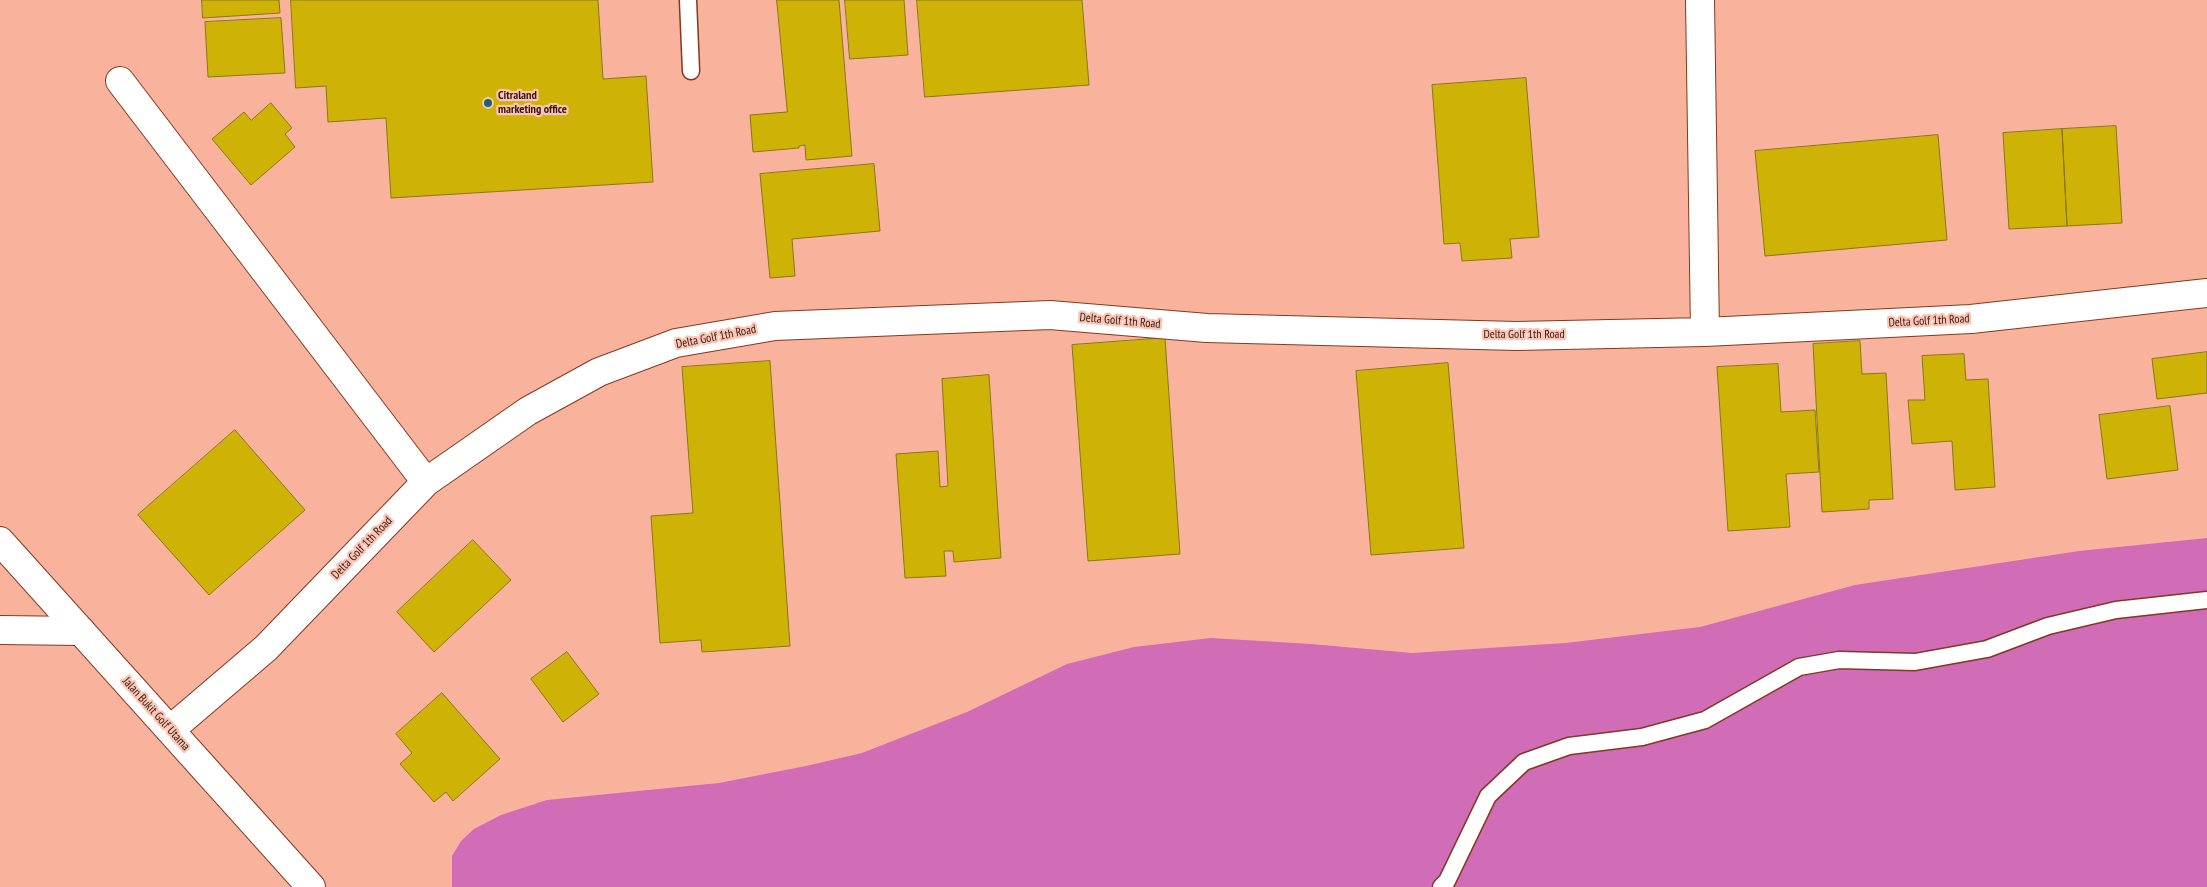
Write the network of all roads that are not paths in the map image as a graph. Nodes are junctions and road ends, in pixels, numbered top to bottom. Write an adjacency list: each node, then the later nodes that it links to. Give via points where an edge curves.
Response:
1 (688, 0): 3 (lane)
2 (1700, 0): 6 (street)
3 (691, 70)
4 (120, 82): 7 (street)
5 (2207, 293): 6 (street, Delta Golf 1th Road, via 1971,319)
6 (1705, 332): 7 (street, Delta Golf 1th Road, via 1516,336 1207,328 1050,315 775,326 676,344 599,372 528,411)
7 (426, 482): 12 (street, Delta Golf 1th Road, via 266,648)
8 (0, 541): 11 (street, Jalan Bukit Golf Utama)
9 (2207, 600): 14 (lane, via 2116,610 2048,626 1987,650 1915,662 1839,660 1799,667 1705,720 1642,737 1569,746 1524,762 1488,796 1447,881)
10 (0, 630): 11 (street)
11 (81, 631): 12 (street, Jalan Bukit Golf Utama)
12 (170, 730): 13 (street, Jalan Bukit Golf Utama)
13 (311, 887)
14 (1441, 887)

